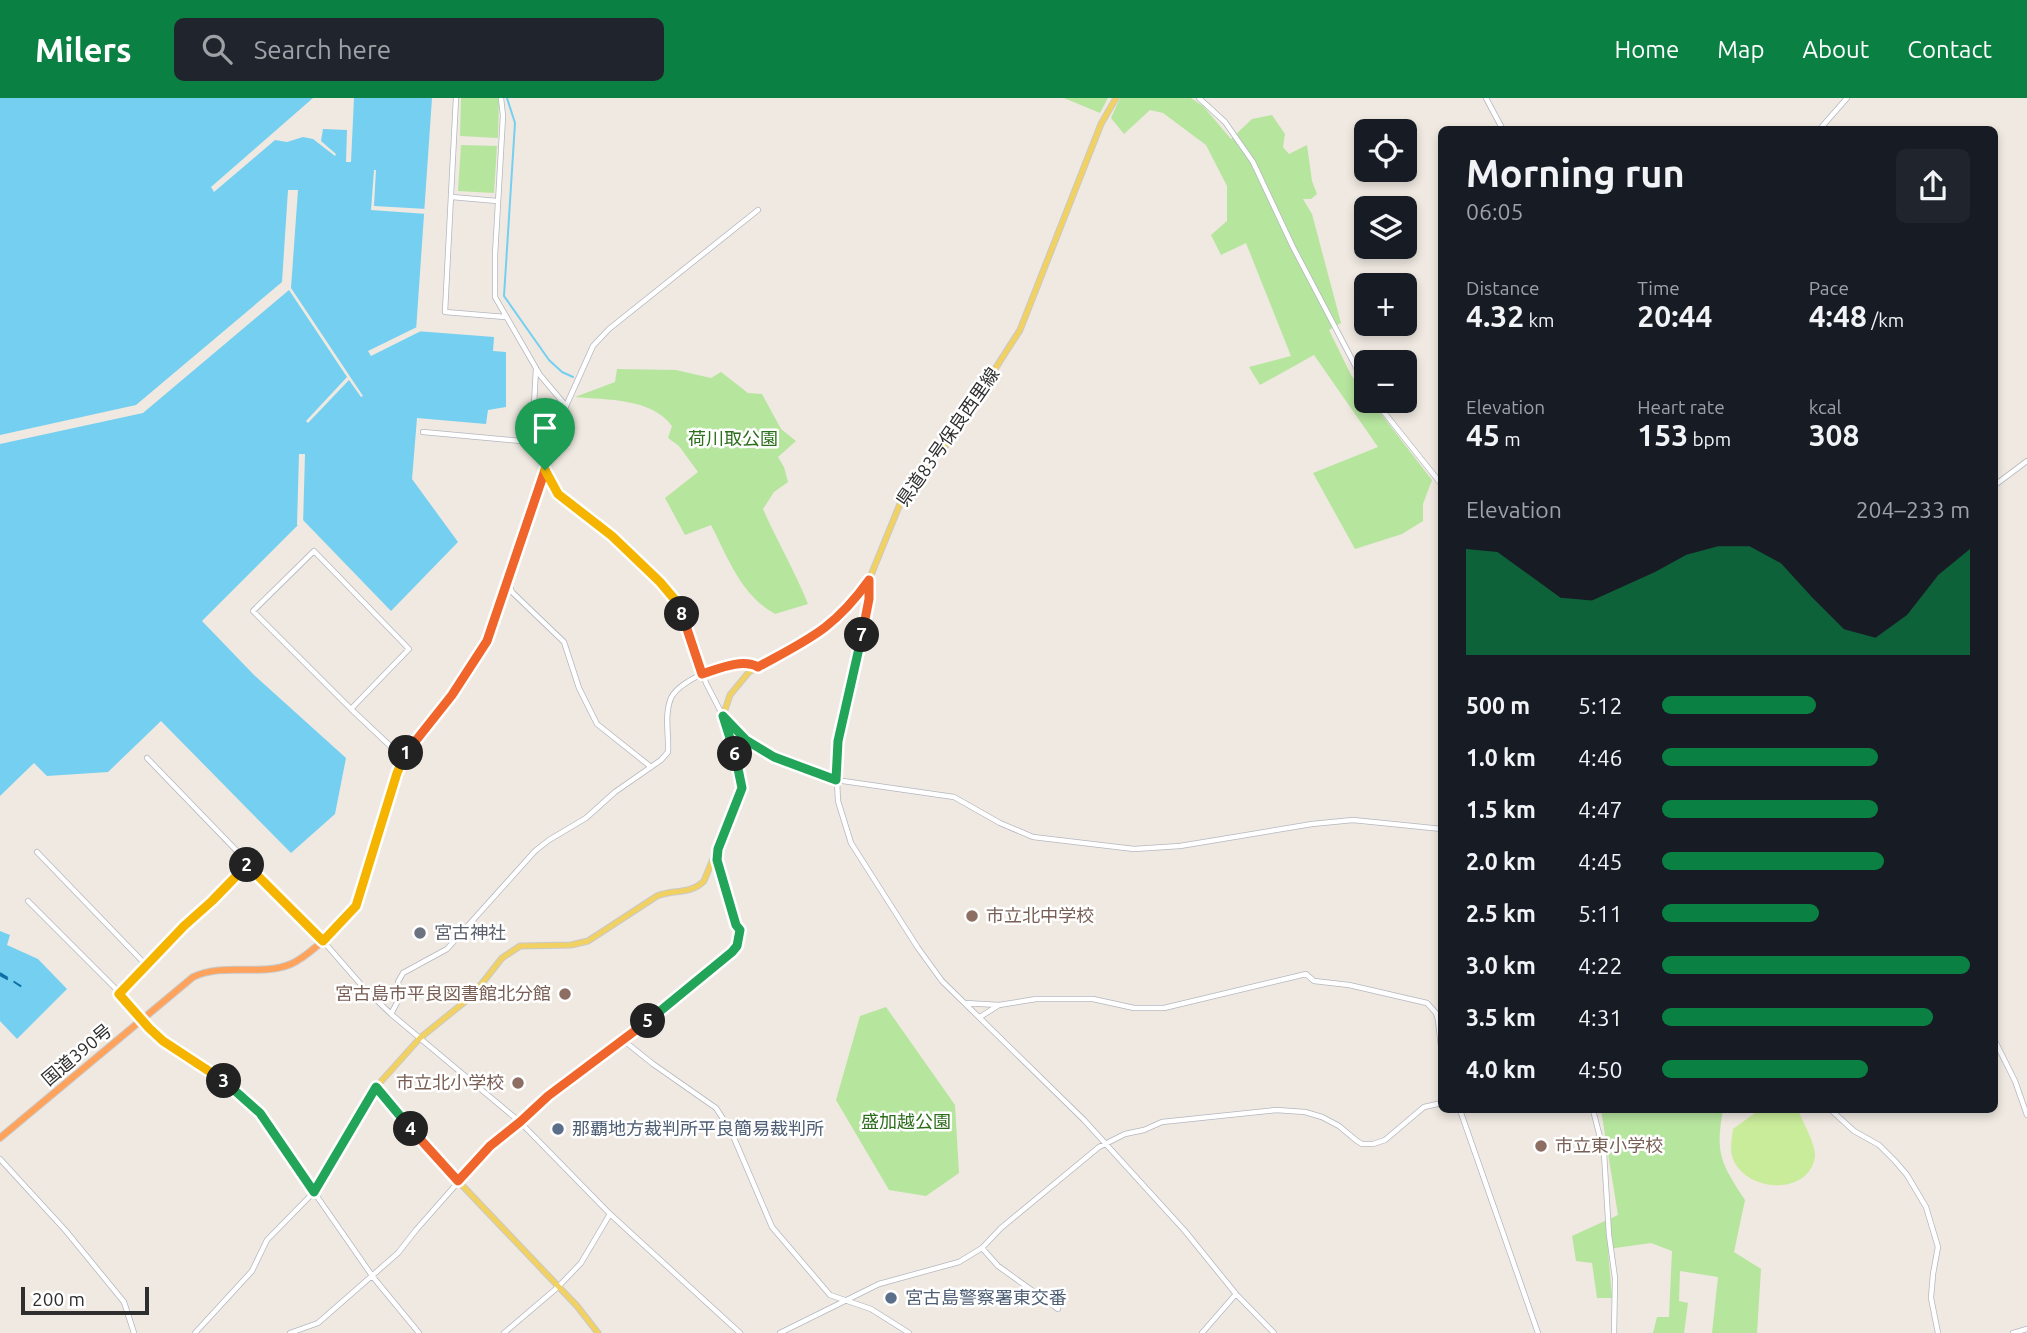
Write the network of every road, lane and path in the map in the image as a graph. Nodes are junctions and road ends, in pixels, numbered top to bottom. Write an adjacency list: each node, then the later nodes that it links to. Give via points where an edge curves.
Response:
1 (456, 98): 9 (street)
2 (501, 98): 10 (street)
3 (1116, 98): 22 (main road, 県道83号保良西里線, via 1101,124 1020,330 949,441 902,499)
4 (1199, 98): 13 (street, via 1249,154)
5 (1486, 98): 7 (street)
6 (1847, 98): 8 (street)
7 (1501, 126)
8 (1822, 126)
9 (452, 197): 10 (street); 12 (street, via 445,312)
10 (497, 201): 12 (street, via 495,297)
11 (758, 210): 15 (street, via 599,338)
12 (505, 317): 14 (street)
13 (1354, 362)
14 (536, 367): 15 (street); 17 (street, via 532,442)
15 (566, 406): 19 (street)
16 (1385, 413): 20 (street)
17 (423, 432)
18 (2027, 461): 21 (street)
19 (545, 470): 23 (street); 25 (street, via 563,498 612,536 676,601)
20 (1438, 480)
21 (1998, 483)
22 (869, 580): 24 (main road, 県道83号保良西里線, via 825,629); 31 (street, via 867,611 838,741)
23 (508, 583): 29 (street, via 479,656); 30 (street, via 564,642 597,724)
24 (758, 667): 25 (street, via 741,663); 27 (main road, 県道83号保良西里線, via 735,686)
25 (702, 674): 27 (street); 30 (street, via 674,693 667,723 668,752)
26 (351, 709): 26 (street, via 253,611 314,551 409,649); 29 (street)
27 (723, 716): 31 (street, via 746,740 774,757); 34 (main road, via 742,788)
28 (147, 758): 35 (street)
29 (403, 758): 37 (street, via 356,906)
30 (651, 767): 42 (street, via 535,851 444,951 402,973 399,999)
31 (836, 780): 32 (street, via 954,797 1033,837 1134,849 1353,820); 40 (street, via 851,843 924,957)
32 (1438, 829)
33 (37, 852): 38 (street)
34 (717, 854): 46 (main road, via 697,888 657,896 588,941 520,946 511,951 472,996); 47 (street, via 740,930 737,946)
35 (248, 864): 37 (street); 38 (street)
36 (29, 901): 39 (street)
37 (323, 941): 42 (street); 44 (highway, 国道390号, via 282,967 206,971 181,985)
38 (147, 966): 39 (street)
39 (119, 994): 44 (street)
40 (964, 1002): 41 (street); 43 (street)
41 (999, 1005): 43 (street); 45 (street, via 1036,999 1093,999 1134,1008 1164,1008 1306,974 1314,981 1427,1003)
42 (391, 1014): 46 (street)
43 (980, 1017): 57 (street)
44 (141, 1019): 56 (highway, 国道390号); 60 (street, via 169,1045 216,1073 260,1113)
45 (1438, 1020)
46 (420, 1038): 49 (main road); 55 (street)
47 (623, 1040): 55 (street); 66 (street, via 716,1108 731,1131 772,1227 830,1295)
48 (1998, 1047): 54 (street)
49 (376, 1087): 59 (main road); 60 (street)
50 (1438, 1104): 57 (street, via 1424,1107 1373,1144 1357,1141 1322,1117 1276,1110 1162,1122)
51 (1461, 1113): 80 (street)
52 (1594, 1113): 81 (street, via 1604,1153 1615,1278)
53 (1834, 1113): 82 (street, via 1895,1161 1926,1208 1938,1247 1931,1298)
54 (2027, 1115)
55 (520, 1122): 59 (street); 61 (street)
56 (0, 1138)
57 (1105, 1143): 62 (street); 65 (street)
58 (0, 1159): 69 (street, via 124,1302)
59 (458, 1181): 63 (street); 64 (main road)
60 (314, 1192): 63 (street); 70 (street, via 267,1240 252,1271)
61 (610, 1214): 64 (street, via 580,1263); 75 (street)
62 (982, 1248): 66 (street, via 959,1262 890,1280); 67 (street, via 998,1266)
63 (373, 1277): 71 (street, via 317,1323); 72 (street)
64 (558, 1287): 73 (street); 74 (main road)
65 (1236, 1294): 78 (street); 79 (street)
66 (846, 1301): 76 (street); 77 (street, via 871,1309)
67 (1058, 1309)
68 (2027, 1329): 83 (street)
69 (134, 1333)
70 (195, 1333)
71 (290, 1333)
72 (419, 1333)
73 (504, 1333)
74 (598, 1333)
75 (740, 1333)
76 (780, 1333)
77 (909, 1333)
78 (1202, 1333)
79 (1274, 1333)
80 (1538, 1333)
81 (1614, 1333)
82 (1938, 1333)
83 (2013, 1333)

